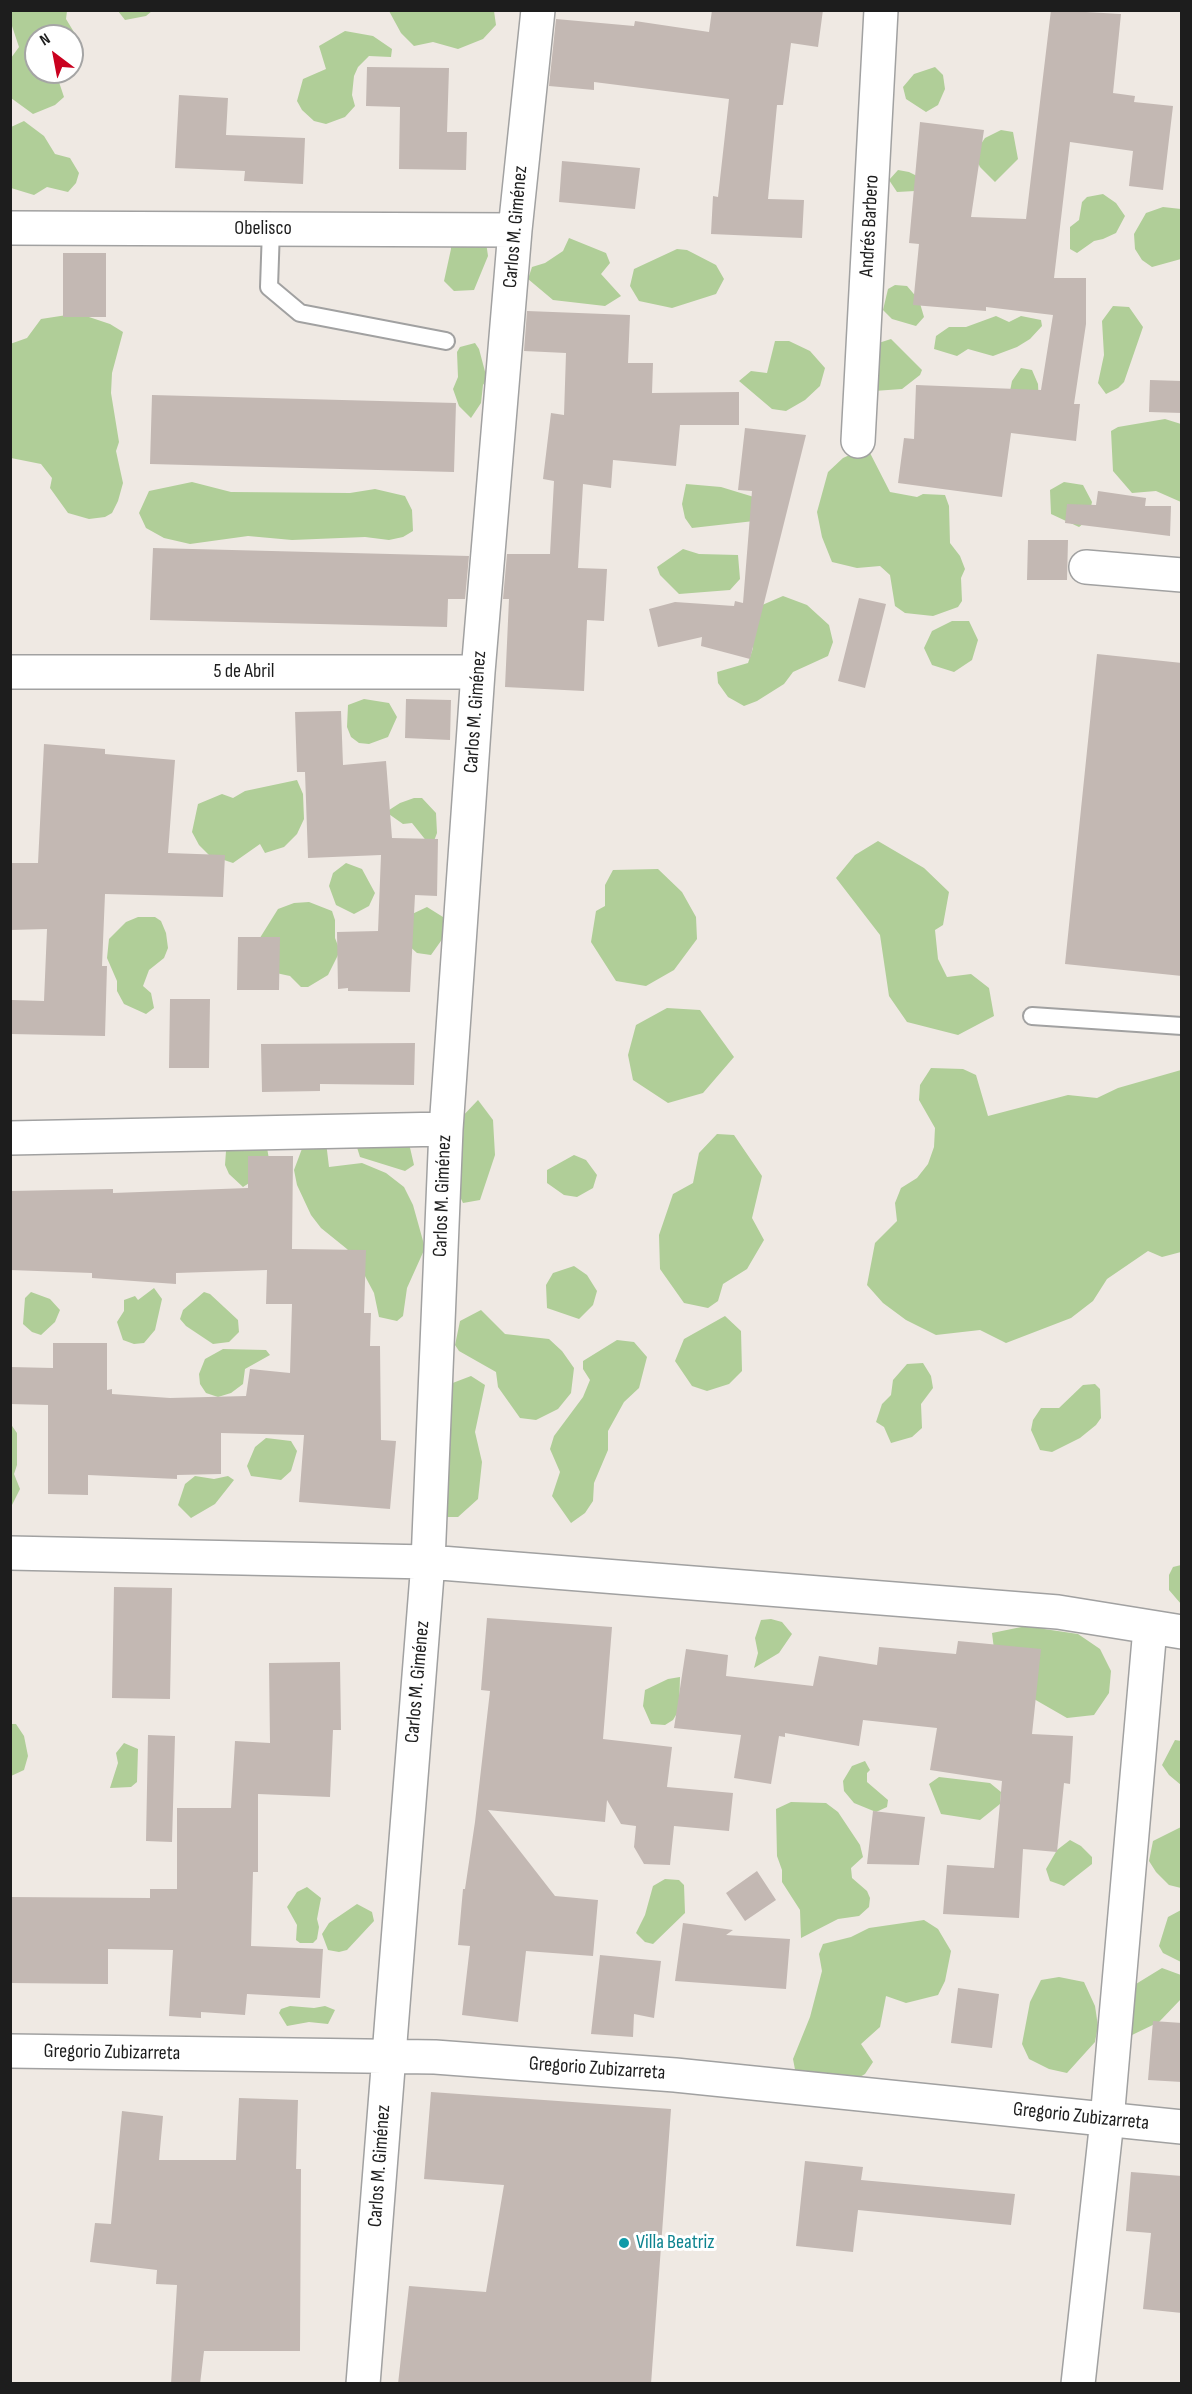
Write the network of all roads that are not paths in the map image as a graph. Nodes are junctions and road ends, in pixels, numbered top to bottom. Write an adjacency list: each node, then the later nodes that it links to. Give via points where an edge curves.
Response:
1 (538, 10): 5 (street, Carlos M. Giménez)
2 (881, 10): 7 (street, Andrés Barbero)
3 (10, 228): 4 (street, Obelisco)
4 (271, 229): 5 (street, Obelisco); 6 (lane, via 269,287 300,313)
5 (515, 230): 11 (street, Carlos M. Giménez)
6 (446, 341)
7 (858, 441)
8 (1086, 567): 9 (street)
9 (1182, 575)
10 (10, 672): 11 (street, 5 de Abril)
11 (478, 672): 14 (street, Carlos M. Giménez)
12 (1032, 1016): 13 (lane)
13 (1182, 1026)
14 (446, 1129): 15 (street); 17 (street, Carlos M. Giménez)
15 (10, 1138)
16 (10, 1553): 17 (street)
17 (428, 1562): 18 (street, via 1058,1612); 21 (street, Carlos M. Giménez)
18 (1150, 1628): 19 (street); 22 (street)
19 (1182, 1632)
20 (10, 2051): 21 (street, Gregorio Zubizarreta)
21 (388, 2057): 22 (street, Gregorio Zubizarreta, via 675,2075); 24 (street, Carlos M. Giménez)
22 (1107, 2120): 23 (street, Gregorio Zubizarreta); 25 (street)
23 (1182, 2127)
24 (363, 2384)
25 (1078, 2384)

